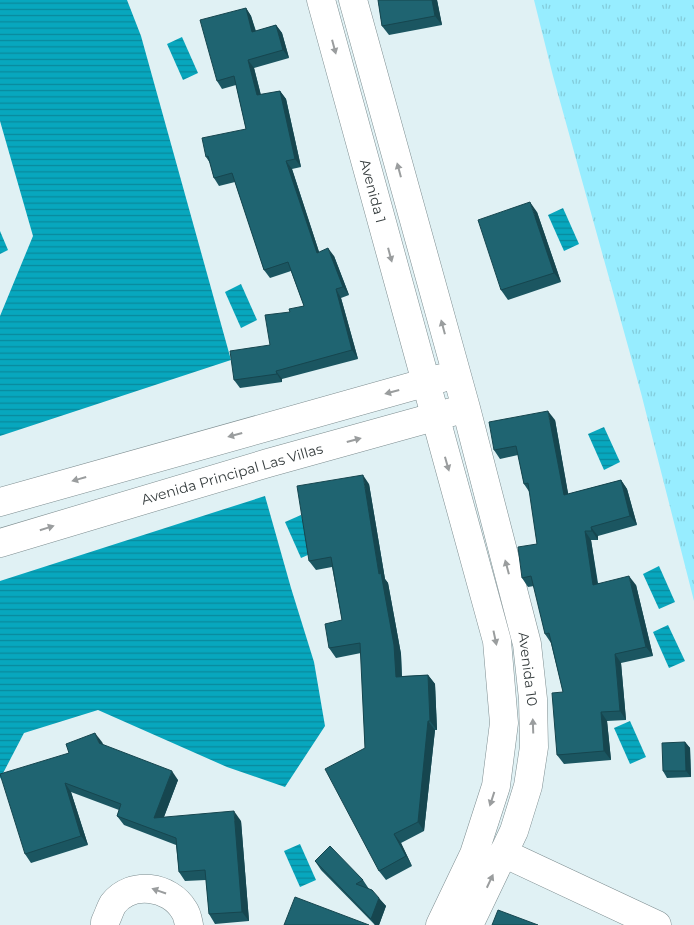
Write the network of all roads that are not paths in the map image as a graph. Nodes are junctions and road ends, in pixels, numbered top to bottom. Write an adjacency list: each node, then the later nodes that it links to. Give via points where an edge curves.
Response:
1 (321, 0): 4 (street, Avenida 1, one-way to 4)
2 (354, 0): 3 (street, one-way to 2)
3 (456, 374): 4 (street); 5 (street, Avenida 10)
4 (425, 383): 6 (street, Avenida 1); 7 (street, one-way to 7)
5 (466, 408): 6 (street, Avenida Principal Las Villas); 9 (street, Avenida 10, one-way to 5, via 527,644)
6 (434, 417): 8 (street, Avenida Principal Las Villas, one-way to 6); 10 (street, Avenida 10, one-way to 10, via 497,640)
7 (0, 502)
8 (0, 543)
9 (530, 677): 10 (street); 11 (street, Avenida 10, one-way to 9, via 528,786 534,747)
10 (500, 681): 14 (street, Avenida 10, one-way to 14, via 504,724 496,786 474,854)
11 (504, 853): 15 (street, Avenida 10, one-way to 11); 16 (street)
12 (105, 925): 13 (street, one-way to 12, via 185,910 170,895 151,888 131,891 114,903)
13 (189, 925)
14 (440, 925)
15 (469, 925)
16 (657, 925)

